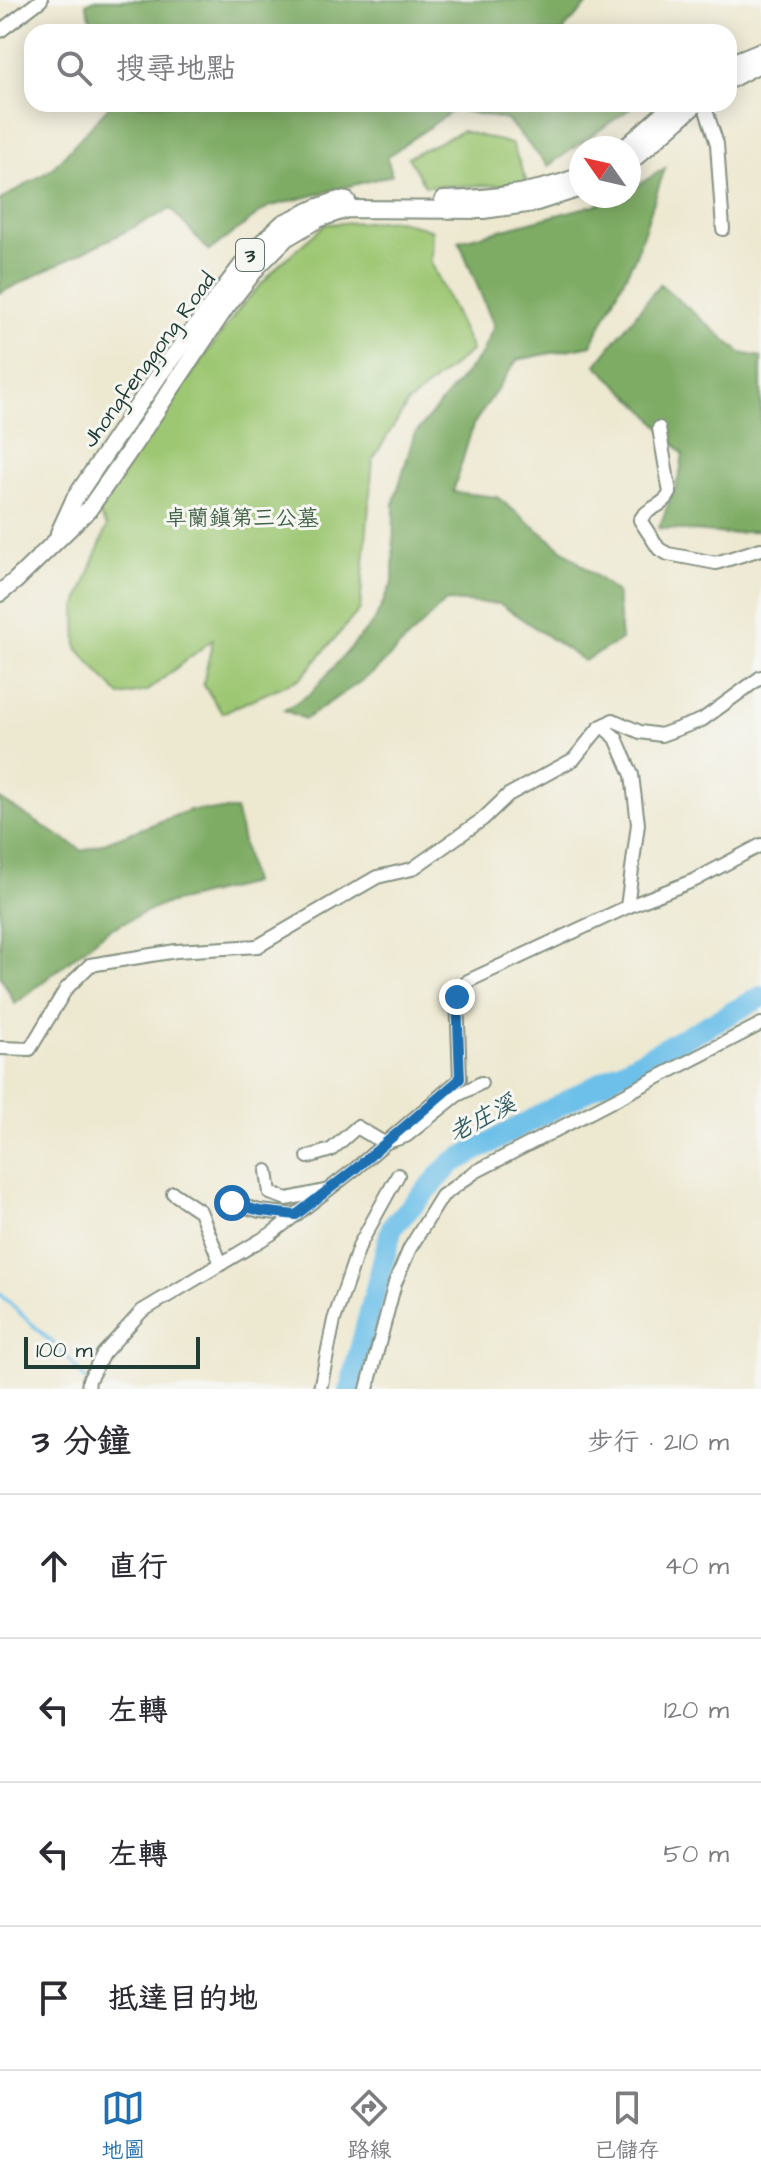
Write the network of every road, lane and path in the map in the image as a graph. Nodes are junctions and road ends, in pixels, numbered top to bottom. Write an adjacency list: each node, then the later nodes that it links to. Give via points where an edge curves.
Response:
1 (41, 0): 2 (street)
2 (0, 31)
3 (761, 51): 4 (main road)
4 (737, 61)
5 (761, 63): 6 (main road)
6 (737, 76)
7 (665, 112): 10 (main road)
8 (687, 112): 11 (main road)
9 (707, 112): 14 (street, via 717,144)
10 (638, 136)
11 (641, 152)
12 (569, 180): 16 (main road, Jhongfenggong Road / 3, via 483,197 339,200 283,223 252,252 162,371 75,498)
13 (569, 192): 16 (main road, Jhongfenggong Road / 3, via 483,210 347,209 286,238 226,307 89,509)
14 (723, 229)
15 (659, 428): 17 (street, via 670,493 640,520 659,549 716,563)
16 (53, 545): 18 (main road, Jhongfenggong Road / 3)
17 (761, 549)
18 (0, 593)
19 (761, 677): 20 (street, via 702,720 661,735 613,720)
20 (602, 726): 22 (street, via 616,738 632,775 638,824); 24 (street, via 574,759 508,795 412,869 377,877 258,946 176,951 90,965 66,989 30,1049)
21 (761, 845): 22 (street, via 695,880)
22 (627, 907): 26 (street, via 468,981 457,997 460,1079)
23 (761, 1024): 37 (street, via 475,1172 442,1196 395,1283)
24 (0, 1048)
25 (481, 1083): 26 (street, via 406,1136)
26 (384, 1143): 27 (street, via 357,1127 331,1150); 30 (street)
27 (308, 1157)
28 (267, 1171): 30 (street, via 270,1193 287,1199)
29 (398, 1175): 36 (street, via 360,1244 334,1320)
30 (327, 1191): 33 (street)
31 (173, 1193): 34 (street, via 200,1211)
32 (232, 1203): 33 (street)
33 (296, 1215): 34 (street)
34 (221, 1264): 35 (street, via 142,1311 103,1354)
35 (88, 1389)
36 (320, 1389)
37 (367, 1389)

